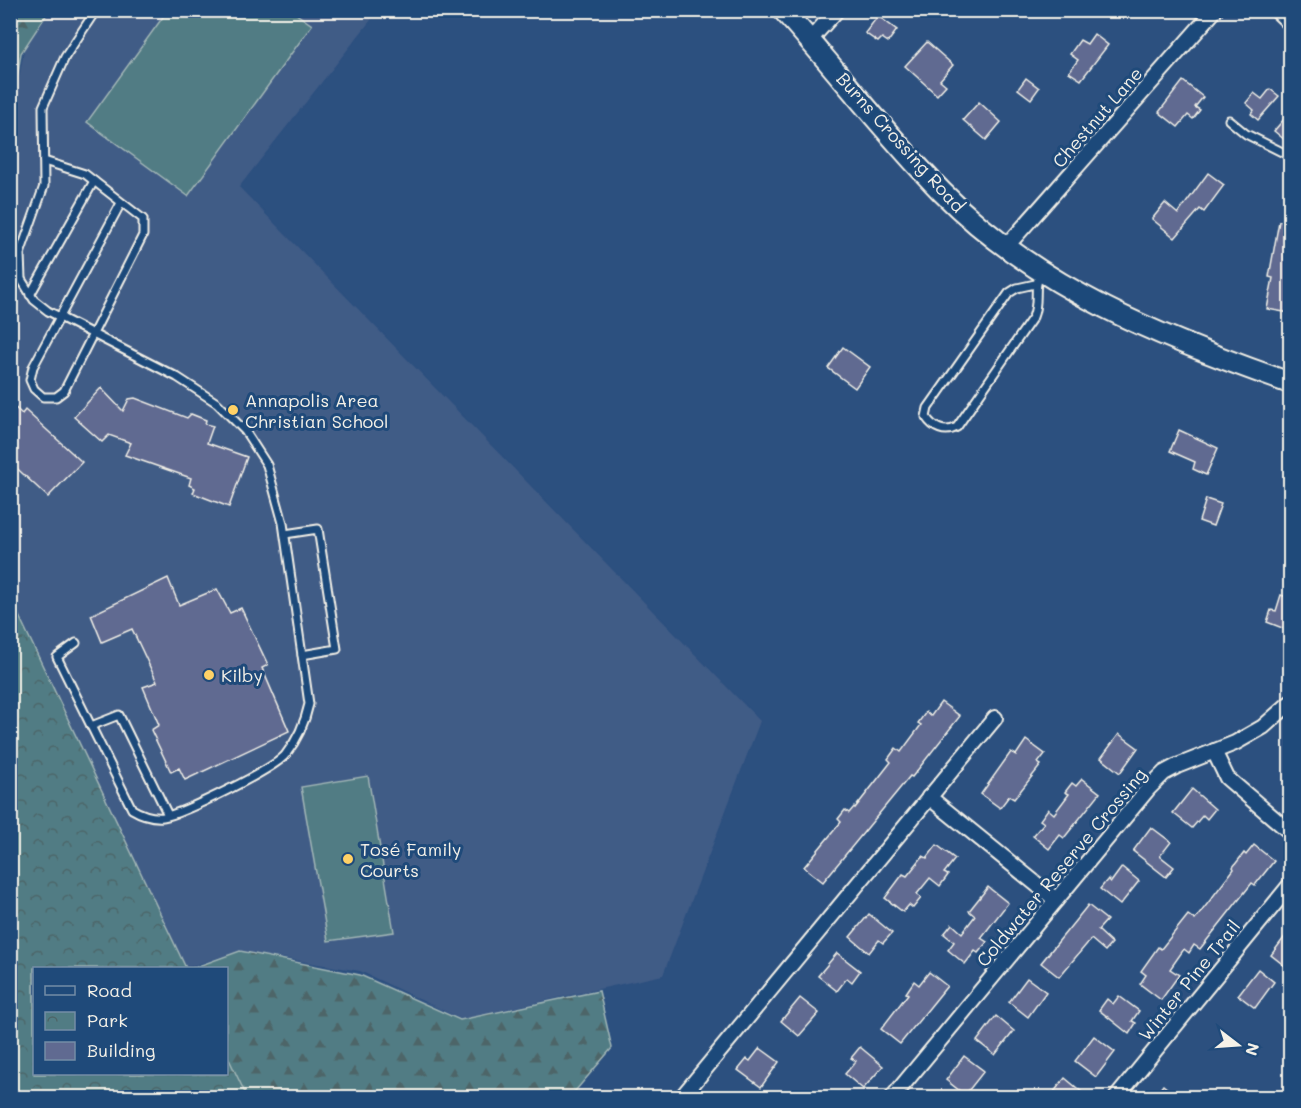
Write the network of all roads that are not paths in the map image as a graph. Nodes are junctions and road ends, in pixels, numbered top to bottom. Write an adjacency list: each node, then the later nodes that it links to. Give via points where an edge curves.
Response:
1 (96, 10): 10 (lane, via 65,57 43,107)
2 (783, 10): 7 (street, Burns Crossing Road)
3 (837, 10): 7 (street)
4 (1215, 10): 13 (street, Chestnut Lane)
5 (1271, 10): 6 (lane)
6 (1290, 28)
7 (810, 40): 13 (street, Burns Crossing Road, via 943,193)
8 (1228, 120): 9 (lane, via 1246,134)
9 (1290, 156)
10 (44, 161): 11 (lane, via 85,174); 15 (lane, via 44,186 20,254 21,279)
11 (94, 182): 12 (lane); 15 (lane)
12 (121, 203): 16 (lane); 17 (lane, via 143,219 143,235)
13 (1005, 248): 14 (street, Burns Crossing Road)
14 (1038, 278): 14 (lane, via 1009,293 928,408 926,417 930,423 943,431 957,427 1033,317); 18 (street, Burns Crossing Road, via 1169,338)
15 (30, 295): 16 (lane)
16 (60, 317): 17 (lane); 17 (lane, via 30,380 43,397 56,397 64,391)
17 (93, 334): 19 (lane, via 177,377 217,403 245,430 267,465)
18 (1290, 383)
19 (285, 534): 21 (lane); 21 (lane, via 318,529 337,649)
20 (76, 643): 24 (lane, via 57,657)
21 (302, 655): 27 (lane, via 309,704 304,725 285,756 269,769)
22 (1290, 703): 25 (street, Coldwater Reserve Crossing, via 1263,727)
23 (995, 718): 26 (street)
24 (91, 726): 27 (lane, via 132,809 145,816); 27 (lane, via 119,715)
25 (1214, 751): 28 (street, via 1227,778); 30 (street, Coldwater Reserve Crossing, via 1164,773)
26 (929, 796): 30 (street); 31 (street)
27 (168, 815)
28 (1290, 832)
29 (1290, 885): 33 (street, Winter Pine Trail)
30 (1056, 900): 32 (street, Coldwater Reserve Crossing)
31 (681, 1098)
32 (892, 1098)
33 (1116, 1098)

